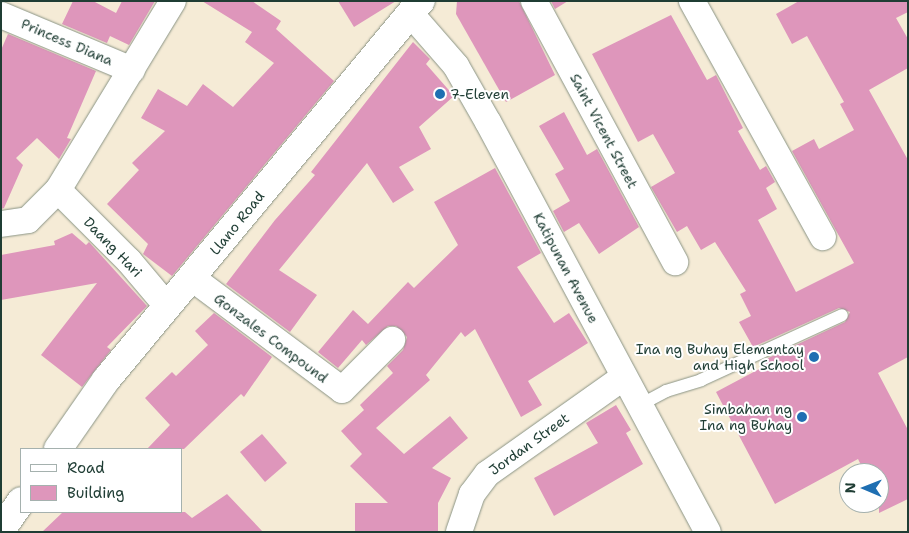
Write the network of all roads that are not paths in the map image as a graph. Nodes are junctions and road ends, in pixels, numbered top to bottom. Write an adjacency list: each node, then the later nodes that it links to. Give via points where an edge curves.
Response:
1 (173, 1): 6 (street)
2 (534, 1): 10 (street, Saint Vicent Street)
3 (692, 1): 9 (street)
4 (415, 7): 11 (main road, Llano Road); 15 (street, Katipunan Avenue, via 456,66)
5 (1, 15): 6 (street, Princess Diana)
6 (132, 70): 7 (street)
7 (58, 190): 8 (street, via 28,220); 12 (street, Daang Hari, via 129,261)
8 (1, 224)
9 (823, 237)
10 (675, 262)
11 (192, 278): 12 (main road, Llano Road); 14 (street, Gonzales Compound, via 342,390)
12 (166, 306): 17 (main road, Llano Road, via 106,380)
13 (842, 315): 16 (lane)
14 (392, 340)
15 (624, 376): 16 (street, Katipunan Avenue); 20 (street, Jordan Street, via 486,474 472,494)
16 (640, 405): 21 (street, Katipunan Avenue)
17 (59, 448)
18 (20, 502): 19 (main road)
19 (1, 530)
20 (459, 532)
21 (708, 532)

